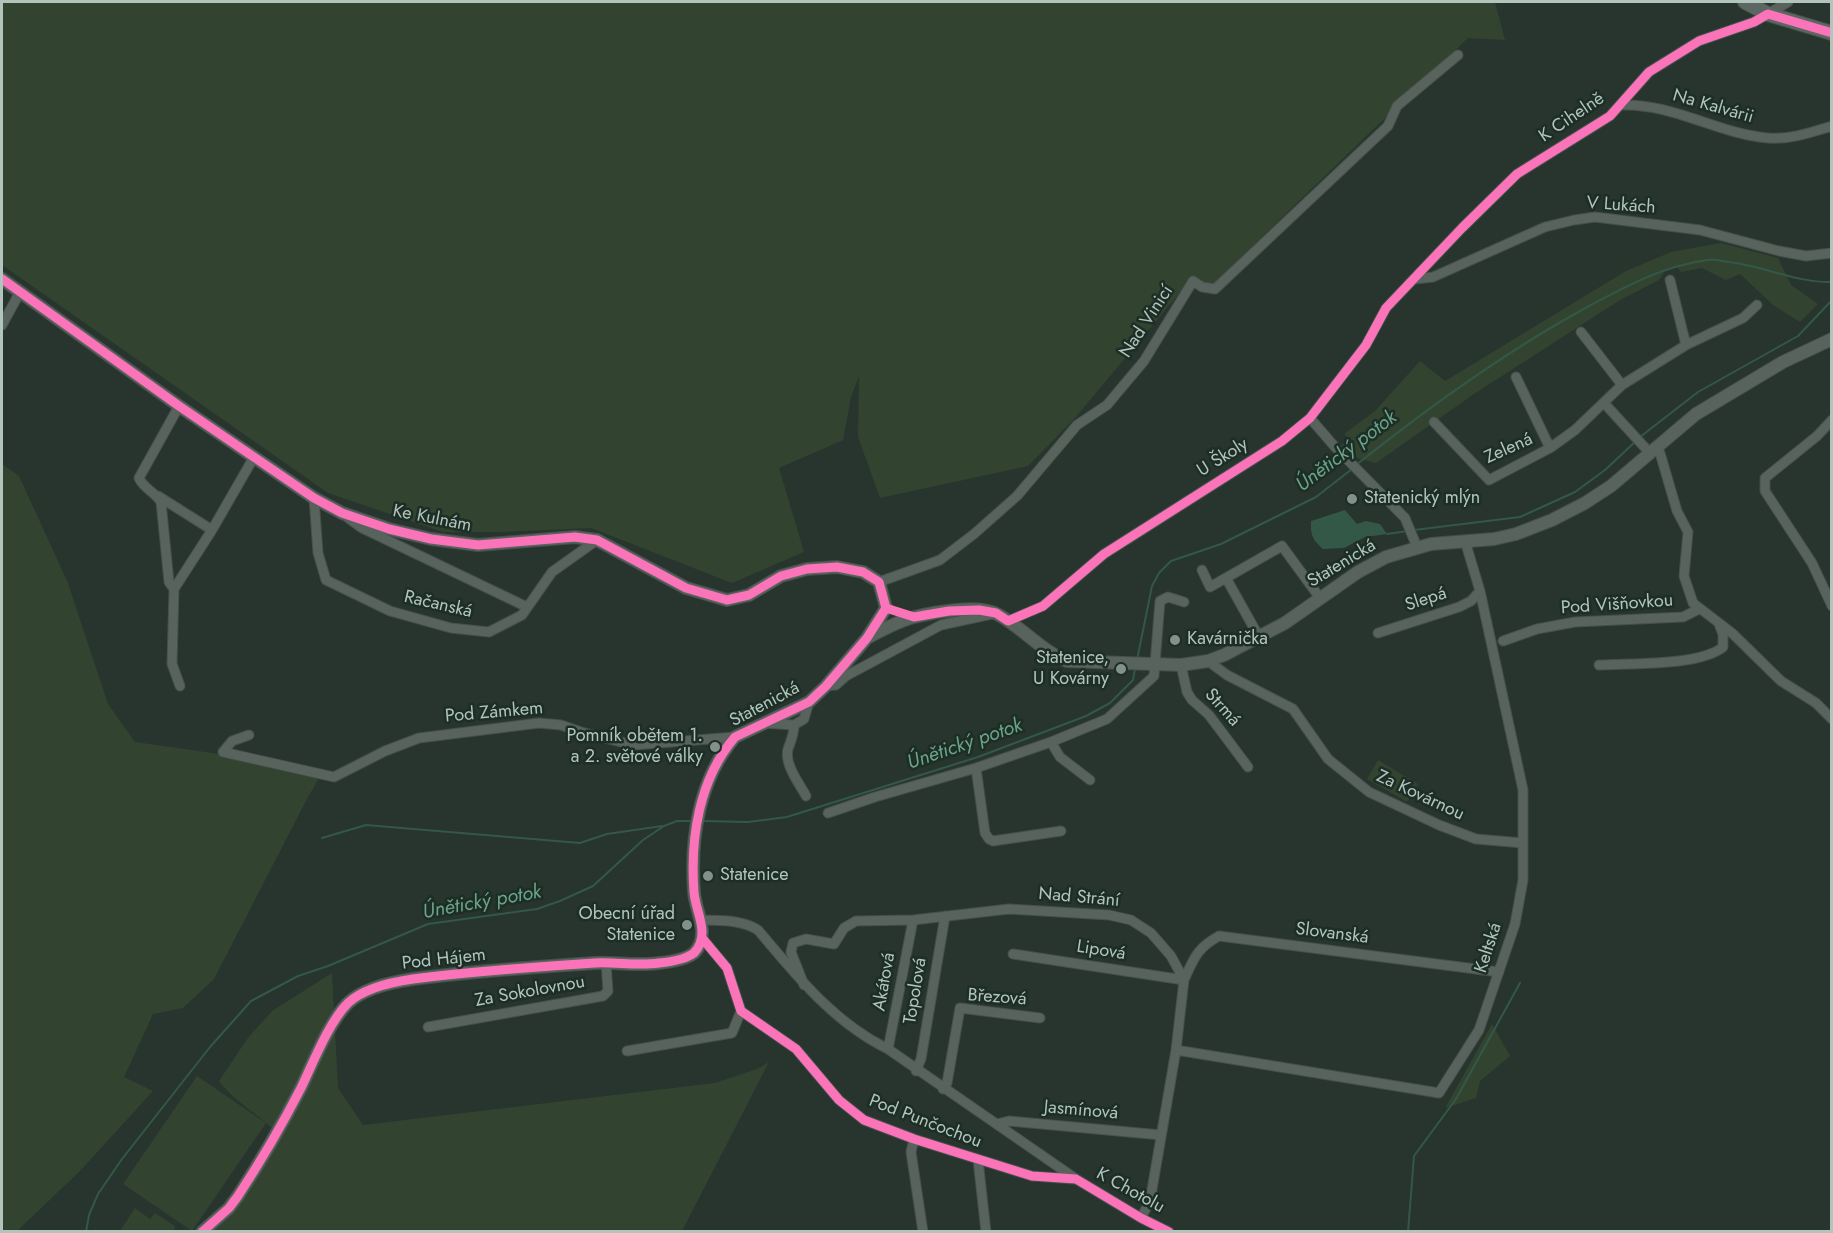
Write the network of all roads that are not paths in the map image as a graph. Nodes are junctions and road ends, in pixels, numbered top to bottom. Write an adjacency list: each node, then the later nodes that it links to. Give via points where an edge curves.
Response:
1 (1745, 2): 3 (main road)
2 (1788, 2): 3 (street, K Cihelně)
3 (1768, 14): 4 (main road); 6 (street, K Cihelně, via 1699,41 1649,72)
4 (1832, 33)
5 (1458, 55): 37 (street, Nad Vinicí, via 1397,106 1388,126 1215,289 1193,281 1144,361 1107,405 1077,425 1017,496 940,560)
6 (1621, 105): 7 (street, Na Kalvárii, via 1637,104 1686,115 1770,139); 10 (street, K Cihelně, via 1610,116 1517,174)
7 (1832, 126)
8 (1832, 253): 10 (street, V Lukách, via 1806,256 1700,230 1584,218 1545,227 1433,277)
9 (2, 279): 12 (street, Ke Kulnám)
10 (1415, 279): 22 (street, U Školy, via 1386,308 1366,345)
11 (1670, 280): 17 (street)
12 (20, 292): 14 (street); 21 (street, Ke Kulnám)
13 (1757, 305): 17 (street, Zelená, via 1743,318)
14 (2, 325)
15 (1581, 332): 19 (street)
16 (1832, 339): 26 (street, Statenická, via 1783,362 1696,414)
17 (1686, 345): 19 (street, Zelená)
18 (1516, 377): 25 (street, Zelená)
19 (1622, 385): 20 (street, Zelená)
20 (1604, 403): 25 (street, Zelená); 26 (street, via 1636,439)
21 (179, 405): 27 (street, Ke Kulnám); 28 (street, via 139,478)
22 (1310, 418): 34 (street, via 1405,518); 48 (street, U Školy, via 1282,441 1104,554 1043,606)
23 (1832, 420): 42 (street, via 1765,478 1765,491 1812,564)
24 (1434, 422): 25 (street, Zelená, via 1489,480)
25 (1550, 448)
26 (1652, 450): 33 (street, Statenická, via 1611,486 1552,520 1516,534); 45 (street, Pod Višňovkou, via 1660,453 1677,511 1688,532 1684,576)
27 (254, 457): 29 (street, Ke Kulnám); 31 (street)
28 (156, 495): 31 (street); 38 (street, via 161,502 169,582)
29 (314, 498): 30 (street, Ke Kulnám); 43 (street, Račanská, via 318,553 326,580 390,611 451,628 489,632 522,615)
30 (342, 513): 32 (street, Ke Kulnám, via 389,529 478,545 575,537); 43 (street, via 362,528)
31 (212, 530): 38 (street)
32 (597, 540): 37 (street, Ke Kulnám, via 686,588 727,600 807,569 837,567 863,572); 43 (street, Račanská, via 552,572)
33 (1465, 541): 34 (street, Statenická); 39 (street, Keltská)
34 (1417, 547): 40 (street, Statenická, via 1386,557)
35 (1202, 570): 36 (street, via 1210,587)
36 (1226, 578): 40 (street, via 1282,546); 51 (street)
37 (879, 582): 44 (street)
38 (174, 589): 58 (street, via 172,664)
39 (1480, 591): 50 (street, Slepá, via 1459,607); 73 (street, Keltská, via 1523,790)
40 (1320, 598): 51 (street, Statenická)
41 (1184, 602): 55 (street, via 1168,597 1160,601)
42 (1832, 606)
43 (527, 607)
44 (886, 608): 47 (street, Statenická); 52 (street, Statenická)
45 (1699, 609): 49 (street, Pod Višňovkou); 53 (street, Pod Višňovkou, via 1683,617 1575,622 1538,629)
46 (996, 613): 47 (street, Statenická, via 969,610); 48 (street, Statenická); 59 (street, via 940,625 836,685)
47 (914, 617): 52 (street, Statenická)
48 (1008, 621): 55 (street, Statenická, via 1067,661)
49 (1719, 624): 57 (street, via 1723,647 1710,655); 61 (street, Pod Višňovkou, via 1781,681)
50 (1378, 633)
51 (1259, 637): 54 (street, Statenická)
52 (867, 638): 59 (street, Statenická)
53 (1503, 642)
54 (1208, 661): 56 (street, Statenická); 73 (street, Za Kovárnou, via 1293,709 1328,759 1369,792 1476,839)
55 (1151, 664): 56 (street, Statenická); 66 (street, via 1154,675 1107,719)
56 (1181, 665): 67 (street, Strmá, via 1192,700)
57 (1599, 665)
58 (180, 686)
59 (826, 686): 60 (street, Statenická)
60 (809, 702): 62 (street, Statenická); 63 (street, via 804,719)
61 (1832, 719)
62 (763, 723): 63 (street); 65 (street, Statenická)
63 (794, 725): 70 (street, via 787,759)
64 (249, 735): 65 (street, Pod Zámkem, via 232,741 224,752 334,777 419,738 539,723 561,725 633,745)
65 (735, 737): 75 (street, Statenická, via 710,778 698,812 693,864)
66 (1051, 742): 68 (street); 69 (street, via 1060,757)
67 (1248, 767)
68 (976, 768): 71 (street); 72 (street, via 989,839)
69 (1090, 780)
70 (806, 796)
71 (828, 813)
72 (1061, 831)
73 (1523, 843): 80 (street, Keltská, via 1523,880 1515,924)
74 (945, 916): 76 (street, Nad Strání); 81 (street, Nad Strání, via 1009,909 1109,915 1131,920 1151,933 1171,956); 89 (street, Topolová)
75 (700, 920): 77 (street, Statenická); 82 (street, K Chotolu, via 741,922 758,930)
76 (913, 920): 82 (street, Nad Strání, via 856,921 844,928 834,944 806,939 793,943 790,952); 86 (street, Akátová)
77 (702, 938): 79 (street, Pod Hájem, via 694,952 670,961); 83 (street, via 727,968)
78 (1013, 954): 81 (street, Lipová)
79 (606, 963): 85 (street, Za Sokolovnou, via 608,991 603,996); 97 (street, Pod Hájem, via 413,978 352,1000 338,1017 243,1188 229,1208)
80 (1499, 972): 81 (street, Slovanská, via 1219,936 1196,954); 87 (street, Keltská, via 1479,1030 1439,1093)
81 (1184, 980): 87 (street)
82 (804, 985): 86 (street, K Chotolu, via 866,1038)
83 (741, 1011): 88 (street, via 732,1033); 93 (street, Pod Punčochou, via 796,1049 839,1100 864,1120)
84 (1040, 1018): 90 (street, Březová, via 960,1008)
85 (428, 1027)
86 (888, 1049): 89 (street, K Chotolu)
87 (1176, 1050): 92 (street)
88 (627, 1052)
89 (916, 1071): 90 (street, K Chotolu)
90 (943, 1089): 91 (street, K Chotolu)
91 (997, 1124): 92 (street, Jasmínová, via 1010,1121); 95 (street, K Chotolu)
92 (1161, 1135): 96 (street, via 1150,1201)
93 (914, 1139): 94 (street, Pod Punčochou); 98 (street, via 911,1152)
94 (978, 1160): 95 (street, Pod Punčochou, via 1032,1176); 99 (street)
95 (1076, 1179): 96 (street, K Chotolu)
96 (1141, 1218): 100 (street, K Chotolu)
97 (202, 1232)
98 (923, 1232)
99 (986, 1232)
100 (1169, 1232)

